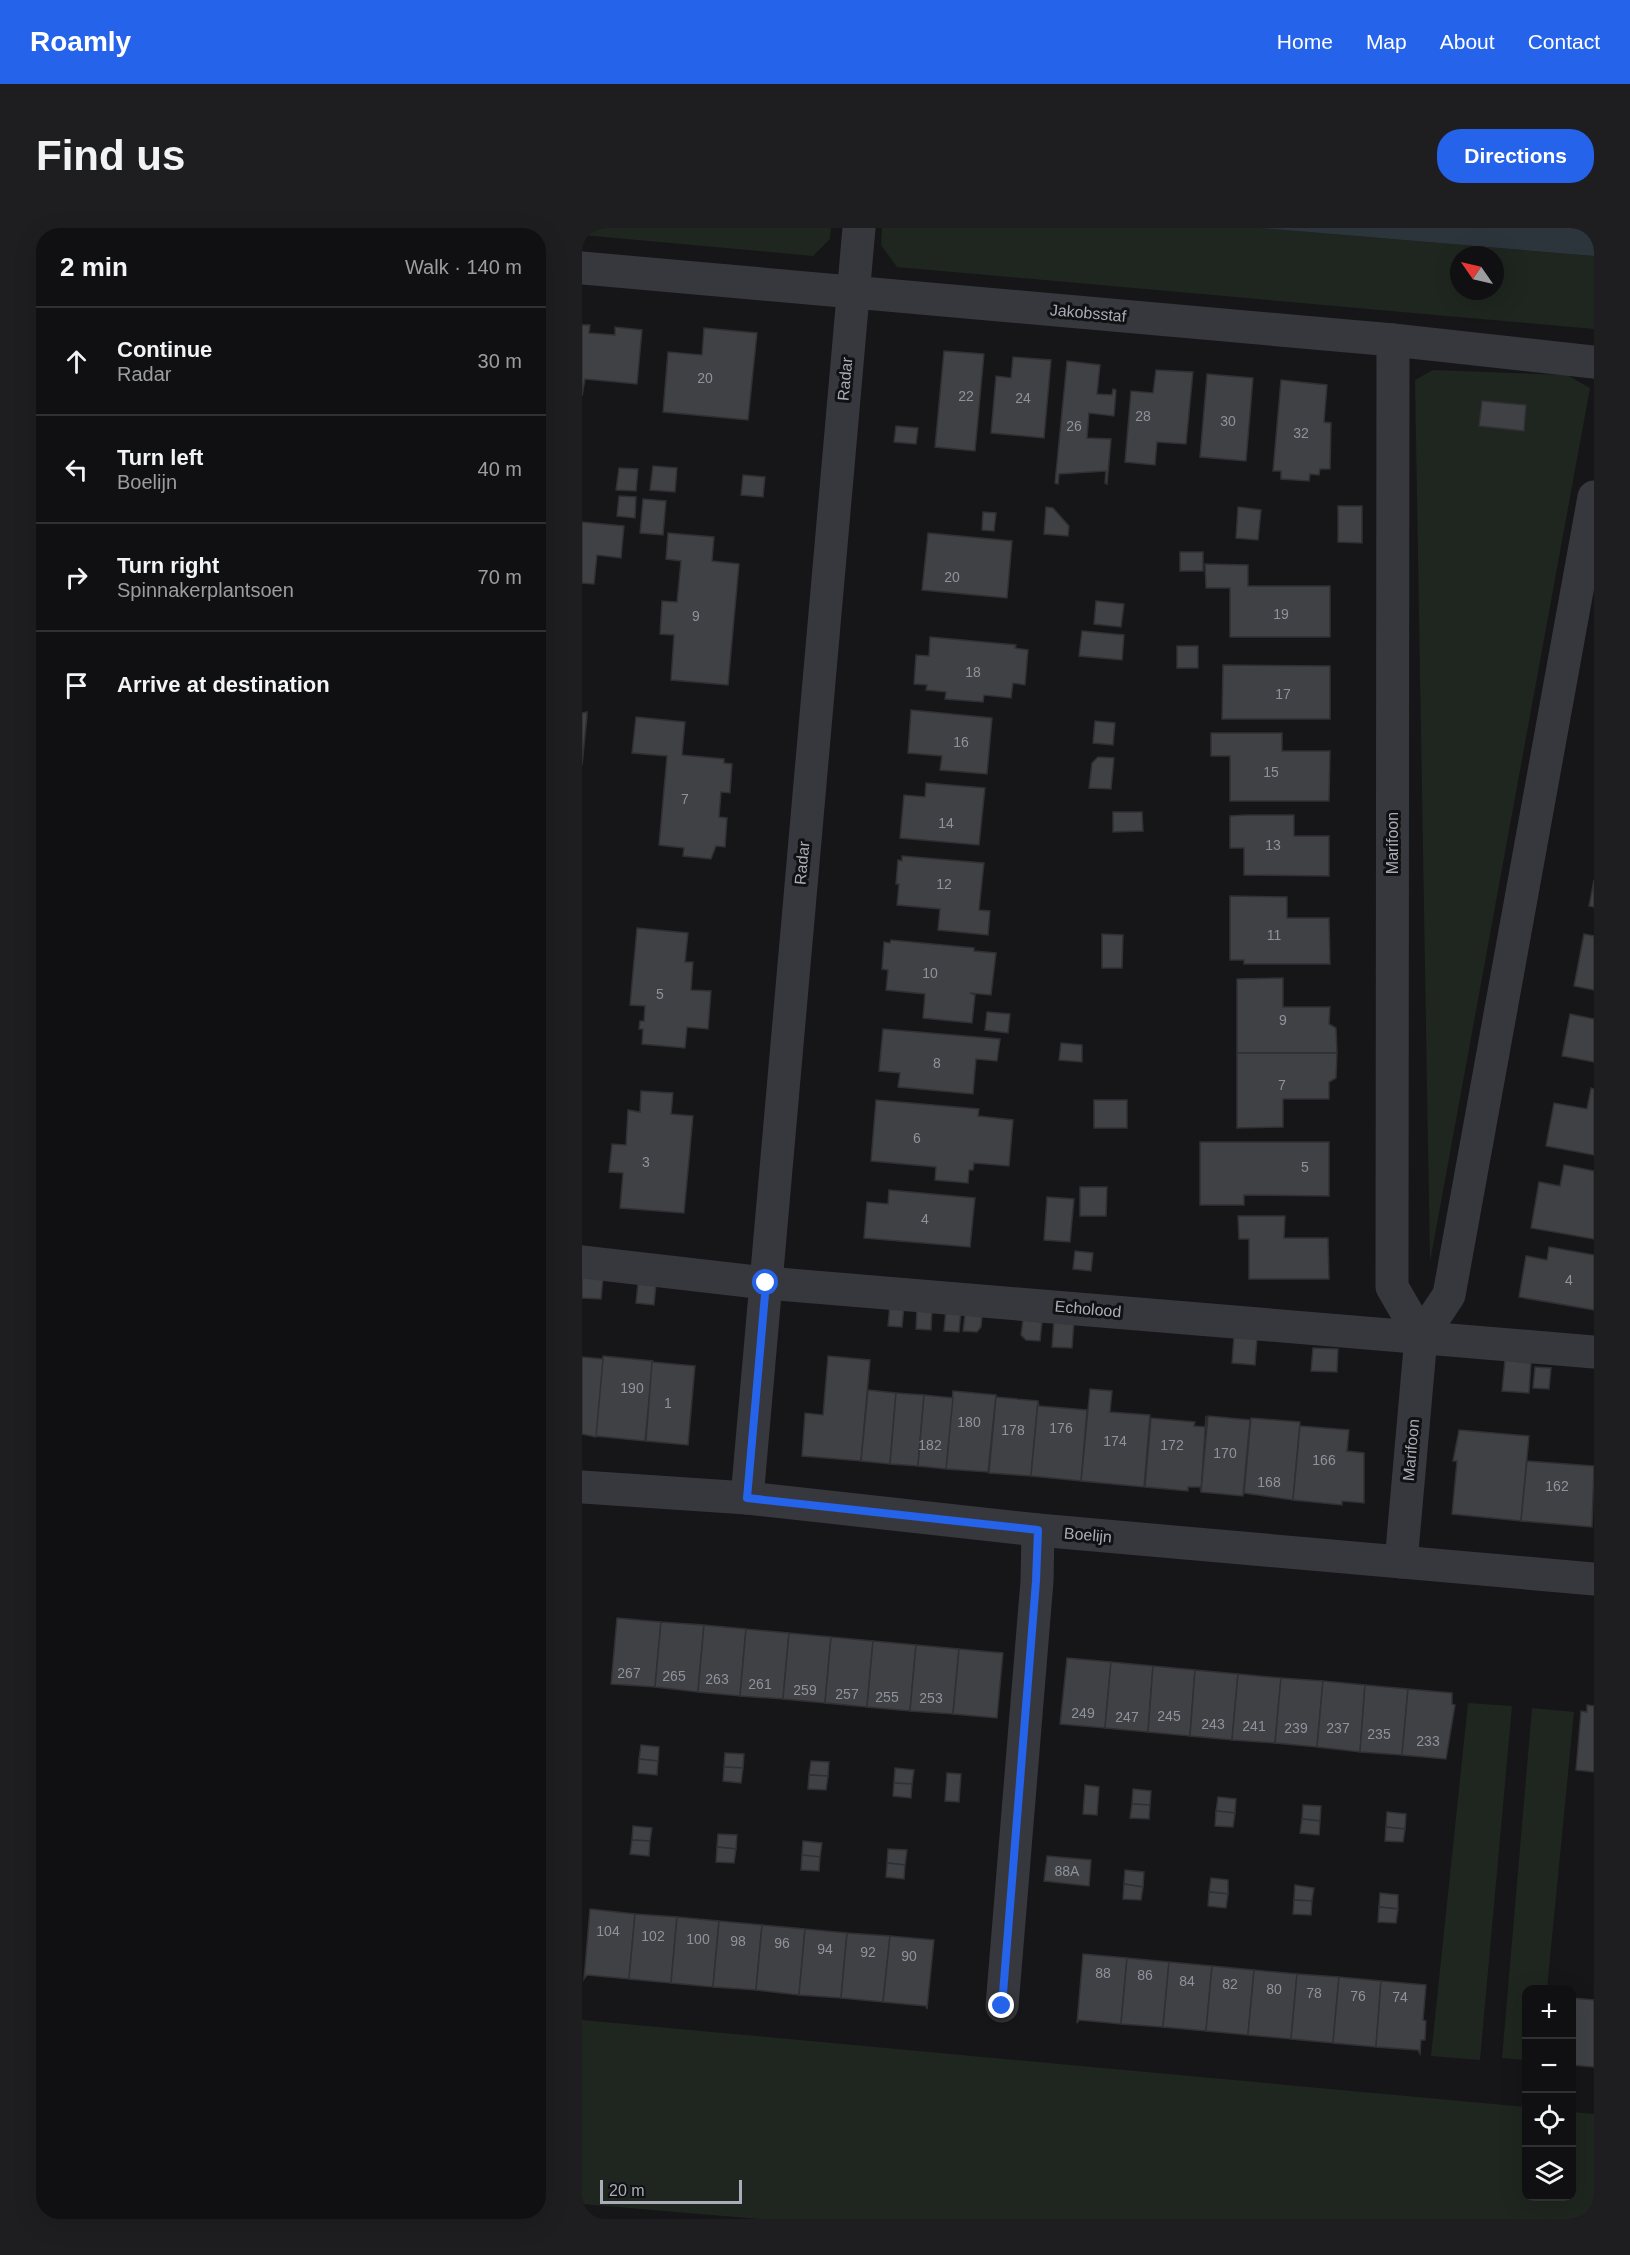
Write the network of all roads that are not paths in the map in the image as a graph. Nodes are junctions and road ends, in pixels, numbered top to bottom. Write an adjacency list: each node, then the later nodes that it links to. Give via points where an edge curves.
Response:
1 (859, 231): 3 (street, Radar)
2 (582, 268): 3 (street, Jakobsstaf)
3 (852, 292): 4 (street, Jakobsstaf); 8 (street, Radar)
4 (1393, 340): 5 (street, Jakobsstaf); 9 (street, Marifoon, via 1392,1287)
5 (1594, 362)
6 (1594, 497): 9 (street, Marifoon, via 1449,1295)
7 (582, 1262): 8 (street, Echolood)
8 (766, 1283): 9 (street, Echolood); 12 (street, Radar)
9 (1421, 1337): 10 (street, Echolood); 14 (street, Marifoon)
10 (1594, 1352)
11 (582, 1487): 12 (street, Boelijn)
12 (747, 1498): 13 (street, Boelijn)
13 (1038, 1530): 14 (street, Boelijn); 16 (street)
14 (1401, 1562): 15 (street, Boelijn)
15 (1594, 1579)
16 (1002, 2006)

